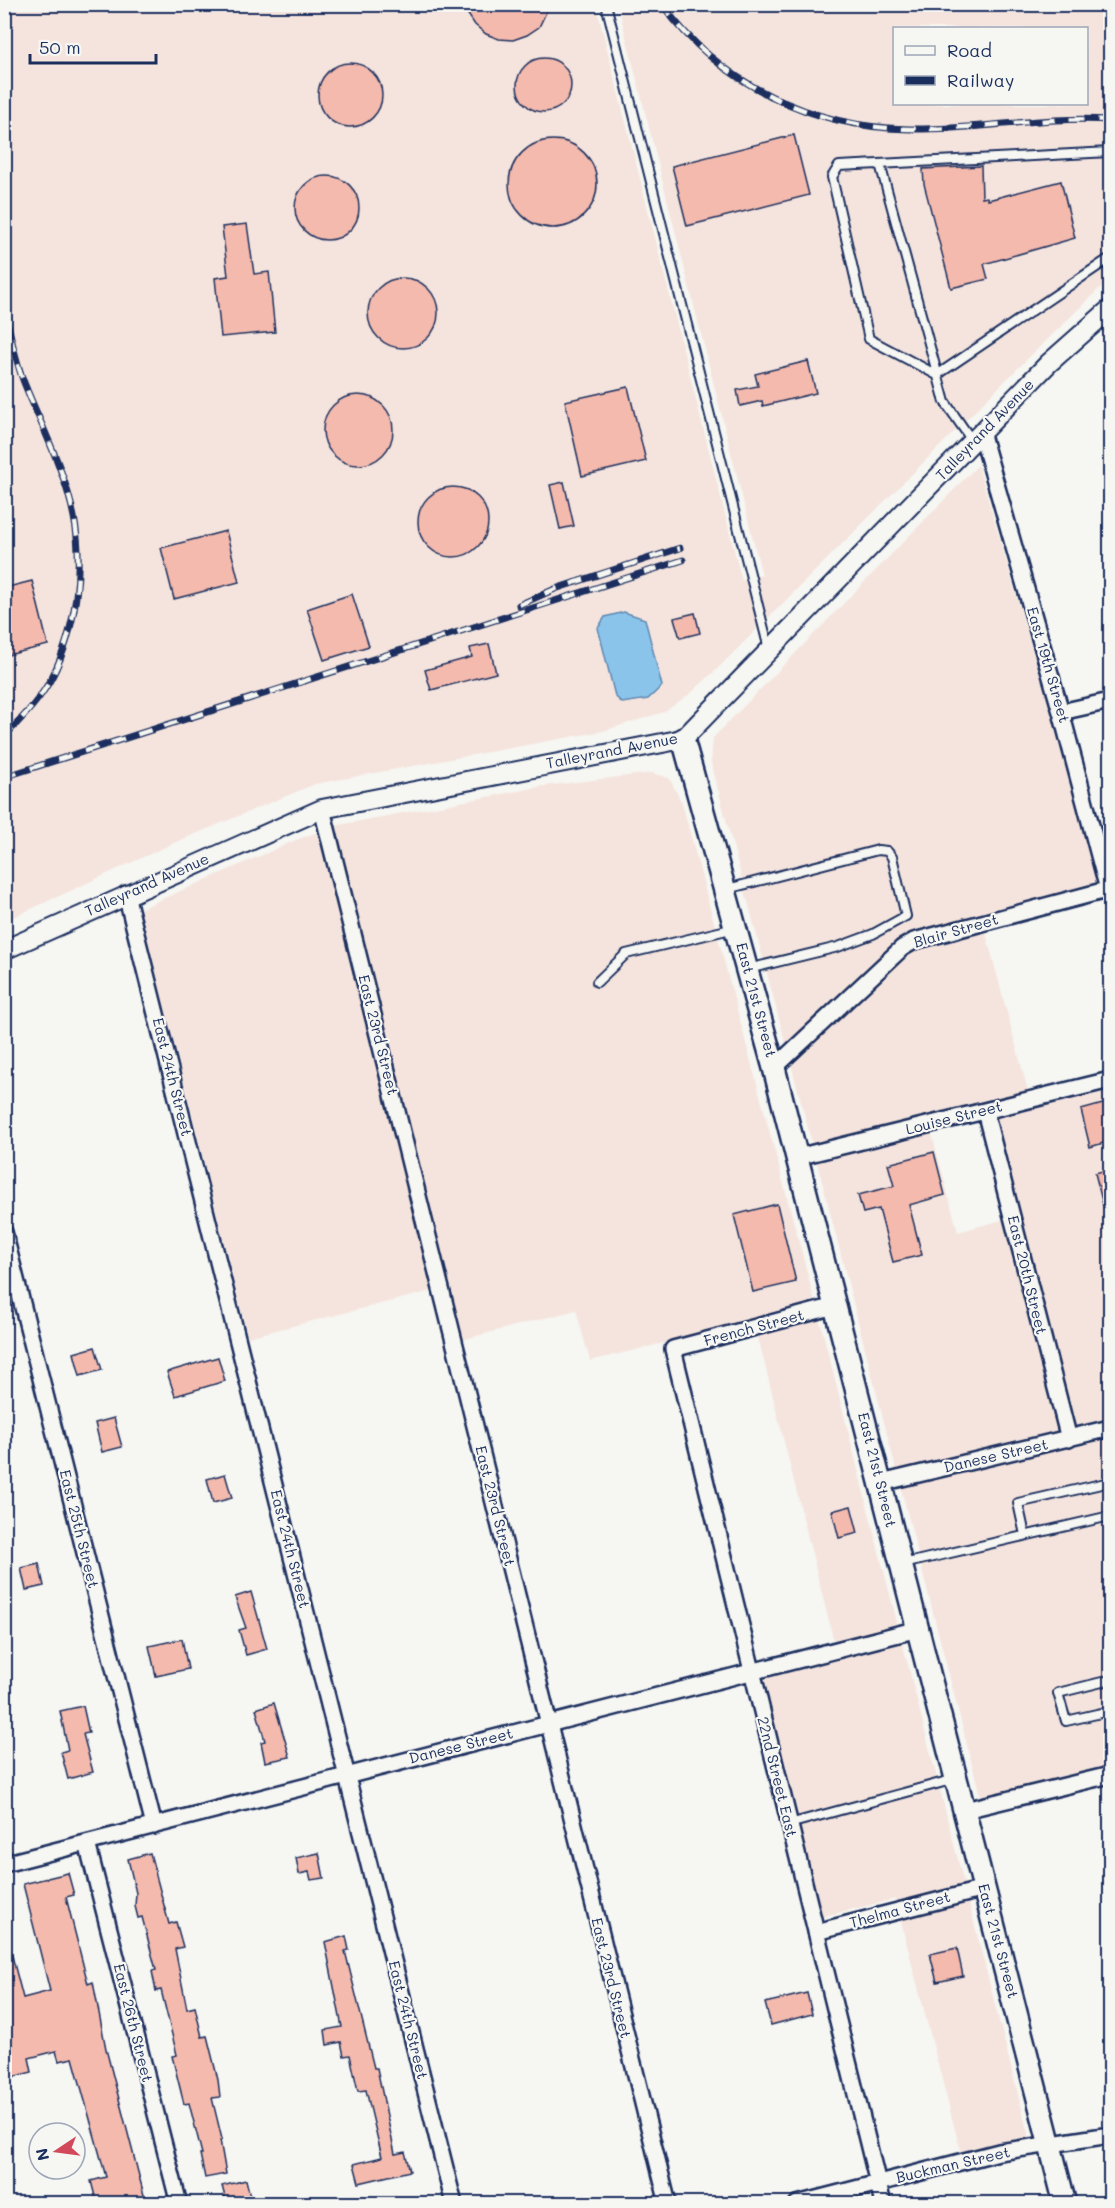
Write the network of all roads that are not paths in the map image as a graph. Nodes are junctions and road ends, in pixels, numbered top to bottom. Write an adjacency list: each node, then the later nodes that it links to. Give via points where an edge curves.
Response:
1 (606, 4): 8 (lane)
2 (1110, 152): 3 (lane)
3 (880, 164): 6 (lane); 6 (lane, via 839,166 832,177 869,339)
4 (1110, 258): 6 (lane)
5 (1110, 309): 7 (street, Talleyrand Avenue, via 1049,363)
6 (937, 375): 7 (lane, via 945,402)
7 (978, 439): 8 (street, Talleyrand Avenue); 10 (street, East 19th Street)
8 (770, 650): 11 (street, Talleyrand Avenue)
9 (1110, 700): 10 (street)
10 (1061, 712): 14 (street, East 19th Street)
11 (683, 739): 12 (street, Talleyrand Avenue); 13 (main road, East 21st Street)
12 (321, 809): 15 (street, Talleyrand Avenue); 38 (street, East 23rd Street)
13 (726, 889): 16 (main road, East 21st Street); 18 (lane, via 878,850 887,851 892,857 906,916 838,948)
14 (1110, 892): 20 (street, Blair Street, via 914,941)
15 (126, 894): 17 (street, Talleyrand Avenue); 39 (street, East 24th Street)
16 (736, 928): 18 (main road, East 21st Street); 19 (lane, via 626,954)
17 (4, 950)
18 (748, 969): 20 (main road, East 21st Street)
19 (597, 982)
20 (774, 1068): 23 (main road, East 21st Street)
21 (1110, 1080): 22 (street, Louise Street)
22 (985, 1111): 23 (street, Louise Street); 28 (street, East 20th Street)
23 (797, 1157): 25 (main road, East 21st Street)
24 (4, 1232): 44 (street, East 25th Street)
25 (835, 1306): 26 (street, French Street); 30 (main road, East 21st Street)
26 (673, 1349): 35 (street, 22nd Street East)
27 (1110, 1428): 28 (street, Danese Street)
28 (1069, 1439): 30 (street, Danese Street)
29 (1110, 1482): 32 (lane, via 1018,1503)
30 (881, 1483): 33 (main road, East 21st Street)
31 (1110, 1516): 32 (lane)
32 (1025, 1535): 33 (lane)
33 (902, 1564): 34 (main road, East 21st Street)
34 (918, 1629): 35 (street, Danese Street); 41 (main road, East 21st Street)
35 (751, 1671): 38 (street, Danese Street); 43 (street, 22nd Street East)
36 (1110, 1680): 37 (lane, via 1058,1693 1066,1721)
37 (1110, 1711)
38 (549, 1723): 39 (street, Danese Street); 54 (street, East 23rd Street)
39 (346, 1775): 44 (street, Danese Street); 53 (street, East 24th Street)
40 (1110, 1775): 42 (street)
41 (957, 1779): 42 (main road, East 21st Street); 43 (lane)
42 (964, 1810): 47 (main road, East 21st Street)
43 (789, 1824): 48 (street, 22nd Street East)
44 (154, 1826): 45 (street, Danese Street)
45 (87, 1843): 46 (street, Danese Street); 52 (street, East 26th Street)
46 (4, 1864)
47 (984, 1889): 48 (street, Thelma Street); 50 (main road, East 21st Street)
48 (816, 1932): 51 (street, 22nd Street East)
49 (1110, 2135): 50 (street, Buckman Street)
50 (1050, 2144): 51 (street, Buckman Street, via 999,2152); 57 (main road, East 21st Street)
51 (878, 2183): 55 (street, Buckman Street); 56 (street, 22nd Street East)
52 (179, 2204)
53 (454, 2204)
54 (668, 2204)
55 (797, 2204)
56 (883, 2204)
57 (1065, 2204)

